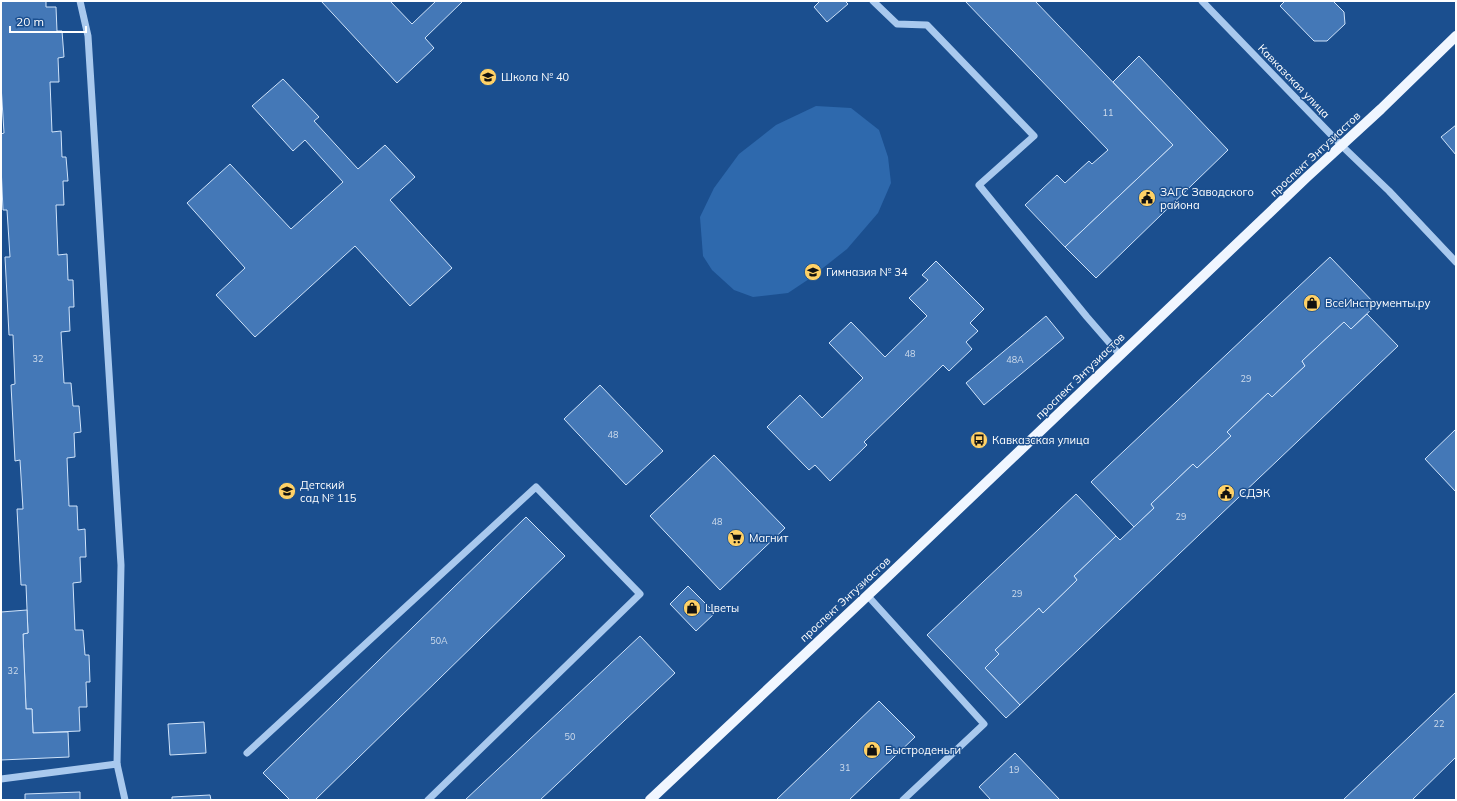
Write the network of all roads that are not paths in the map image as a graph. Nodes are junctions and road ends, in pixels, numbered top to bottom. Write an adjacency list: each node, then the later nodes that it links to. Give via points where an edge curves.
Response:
1 (80, 1): 10 (street, via 88,36 121,565)
2 (873, 1): 7 (street, via 897,24 928,25 1034,136 980,185)
3 (1202, 1): 5 (street, Кавказская улица)
4 (1456, 36): 5 (main road, проспект Энтузиастов)
5 (1342, 146): 6 (street, Кавказская улица); 7 (main road, проспект Энтузиастов)
6 (1456, 262)
7 (1120, 355): 8 (main road, проспект Энтузиастов)
8 (867, 595): 14 (main road, проспект Энтузиастов); 15 (street, via 984,724)
9 (247, 753): 13 (street, via 536,487 640,594)
10 (117, 764): 11 (street); 12 (street)
11 (1, 779)
12 (125, 800)
13 (428, 800)
14 (650, 800)
15 (903, 800)

